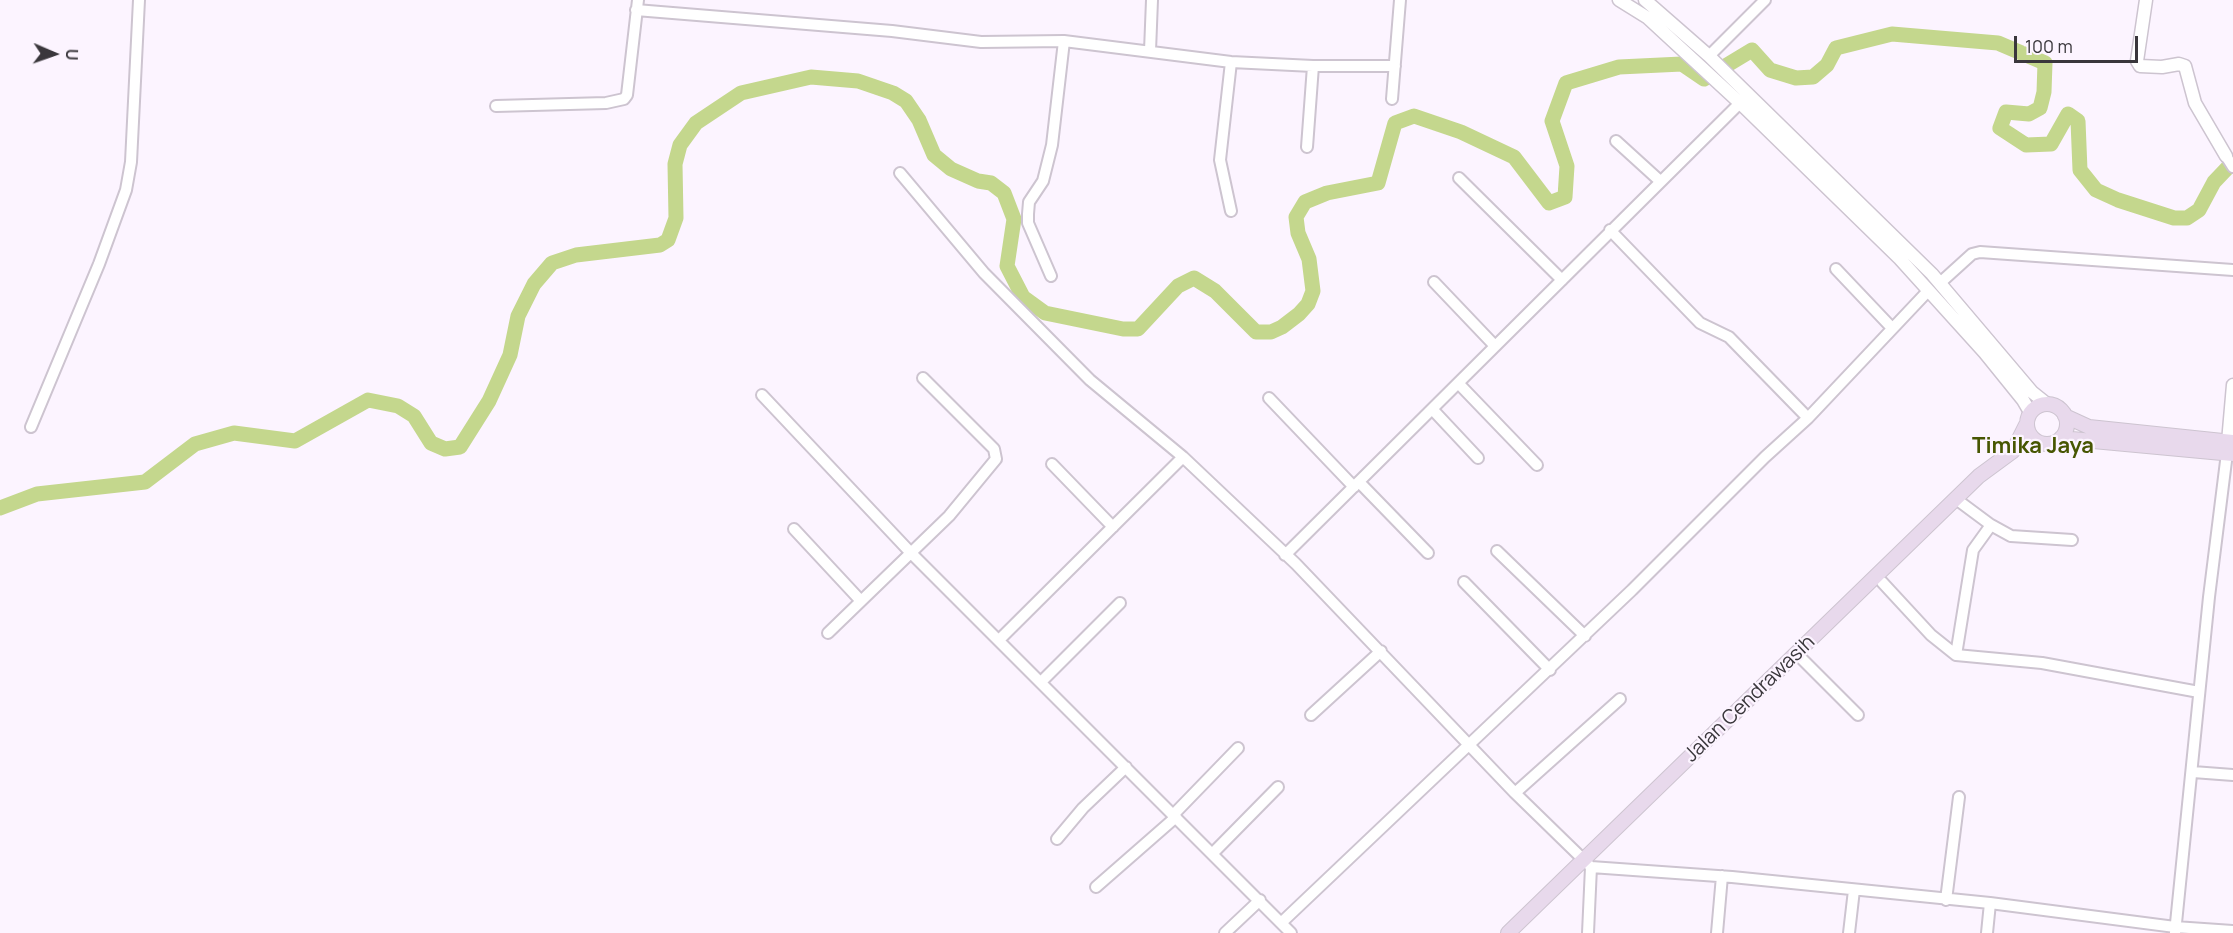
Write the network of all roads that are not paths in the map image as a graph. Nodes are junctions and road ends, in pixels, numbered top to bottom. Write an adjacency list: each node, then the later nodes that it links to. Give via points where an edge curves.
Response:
1 (139, 0): 47 (street, via 131,162 126,190)
2 (1152, 0): 11 (street)
3 (1400, 0): 15 (street)
4 (1619, 0): 9 (street)
5 (1645, 0): 9 (street)
6 (1765, 0): 12 (street)
7 (2146, 0): 22 (street, via 2137,61 2140,66 2185,66 2195,103)
8 (637, 5): 10 (street, via 981,42); 19 (street, via 624,99 606,103)
9 (1680, 38): 12 (street); 16 (street, via 1705,71)
10 (1064, 41): 11 (street); 30 (street, via 1052,145 1043,181 1029,202 1028,214 1028,223)
11 (1150, 51): 13 (street)
12 (1712, 59): 16 (street)
13 (1231, 62): 14 (street); 26 (street, via 1220,160)
14 (1312, 66): 15 (street); 21 (street)
15 (1395, 66): 17 (street)
16 (1722, 79): 18 (street); 33 (street)
17 (1392, 99)
18 (1740, 103): 25 (street); 34 (street)
19 (496, 106)
20 (1616, 141): 25 (street)
21 (1307, 147)
22 (2230, 162)
23 (900, 173): 52 (street, via 984,273 1090,380)
24 (1460, 178): 31 (street)
25 (1660, 181): 27 (street)
26 (1231, 211)
27 (1610, 230): 31 (street); 45 (street, via 1700,323 1729,337)
28 (1836, 269): 35 (street)
29 (2233, 270): 33 (street, via 1980,252 1972,254)
30 (1051, 276)
31 (1562, 280): 36 (street)
32 (1434, 282): 36 (street)
33 (1940, 283): 42 (street, via 2032,392)
34 (1928, 291): 35 (street); 46 (street, via 2024,400)
35 (1892, 328): 45 (street)
36 (1495, 346): 38 (street)
37 (923, 378): 63 (street, via 997,456 949,516)
38 (1459, 384): 43 (street); 55 (street)
39 (2233, 385): 50 (street)
40 (762, 395): 63 (street)
41 (1269, 398): 56 (street)
42 (2047, 404): 44 (main road, via 2056,406); 46 (main road, via 2036,407)
43 (1433, 410): 53 (street); 56 (street)
44 (2066, 416): 48 (main road, via 2067,426); 50 (main road, via 2089,427)
45 (1808, 418): 72 (street)
46 (2028, 418): 49 (main road, via 2032,438); 51 (main road)
47 (31, 427)
48 (2061, 438): 49 (main road); 50 (main road)
49 (2044, 444): 51 (main road)
50 (2230, 448): 79 (street)
51 (2013, 451): 57 (main road, Jalan Cendrawasih, via 1979,476)
52 (1183, 457): 59 (street); 65 (street)
53 (1478, 458)
54 (1053, 464): 59 (street)
55 (1538, 465)
56 (1357, 484): 64 (street); 65 (street)
57 (1959, 501): 58 (street); 66 (main road, Jalan Cendrawasih)
58 (1990, 525): 61 (street, via 2011,536); 75 (street, via 1973,550)
59 (1113, 527): 73 (street)
60 (794, 529): 69 (street)
61 (2072, 540)
62 (1497, 551): 72 (street)
63 (911, 553): 69 (street); 73 (street)
64 (1428, 553)
65 (1285, 555): 74 (street)
66 (1898, 560): 68 (main road, Jalan Cendrawasih); 76 (main road, Jalan Cendrawasih)
67 (1464, 582): 77 (street)
68 (1882, 582): 75 (street, via 1931,635); 76 (main road, Jalan Cendrawasih)
69 (861, 601): 71 (street)
70 (1120, 603): 78 (street)
71 (828, 633)
72 (1585, 636): 77 (street)
73 (999, 640): 78 (street)
74 (1381, 651): 81 (street); 83 (street)
75 (1956, 655): 79 (street, via 2042,663)
76 (1799, 657): 82 (street); 94 (main road, Jalan Cendrawasih)
77 (1550, 670): 83 (street)
78 (1042, 681): 85 (street)
79 (2199, 692): 86 (street)
80 (1620, 699): 89 (street)
81 (1311, 715)
82 (1858, 715)
83 (1471, 745): 89 (street); 101 (street)
84 (1238, 748): 91 (street)
85 (1126, 767): 91 (street); 92 (street)
86 (2193, 772): 87 (street); 102 (street)
87 (2233, 775)
88 (1278, 787): 93 (street)
89 (1515, 793): 94 (street)
90 (1959, 797): 99 (street)
91 (1175, 816): 93 (street); 96 (street)
92 (1057, 839)
93 (1213, 853): 98 (street)
94 (1588, 864): 95 (street); 105 (main road, Jalan Cendrawasih); 106 (main road, Jalan Cendrawasih); 107 (street)
95 (1722, 876): 97 (street); 108 (street)
96 (1096, 887)
97 (1854, 891): 99 (street); 109 (street)
98 (1260, 900): 101 (street); 104 (street)
99 (1947, 900): 100 (street)
100 (1990, 903): 102 (street); 110 (street)
101 (1285, 929)
102 (2175, 930): 103 (street)
103 (2233, 931)
104 (1225, 933)
105 (1508, 933)
106 (1520, 933)
107 (1588, 933)
108 (1717, 933)
109 (1850, 933)
110 (1987, 933)

